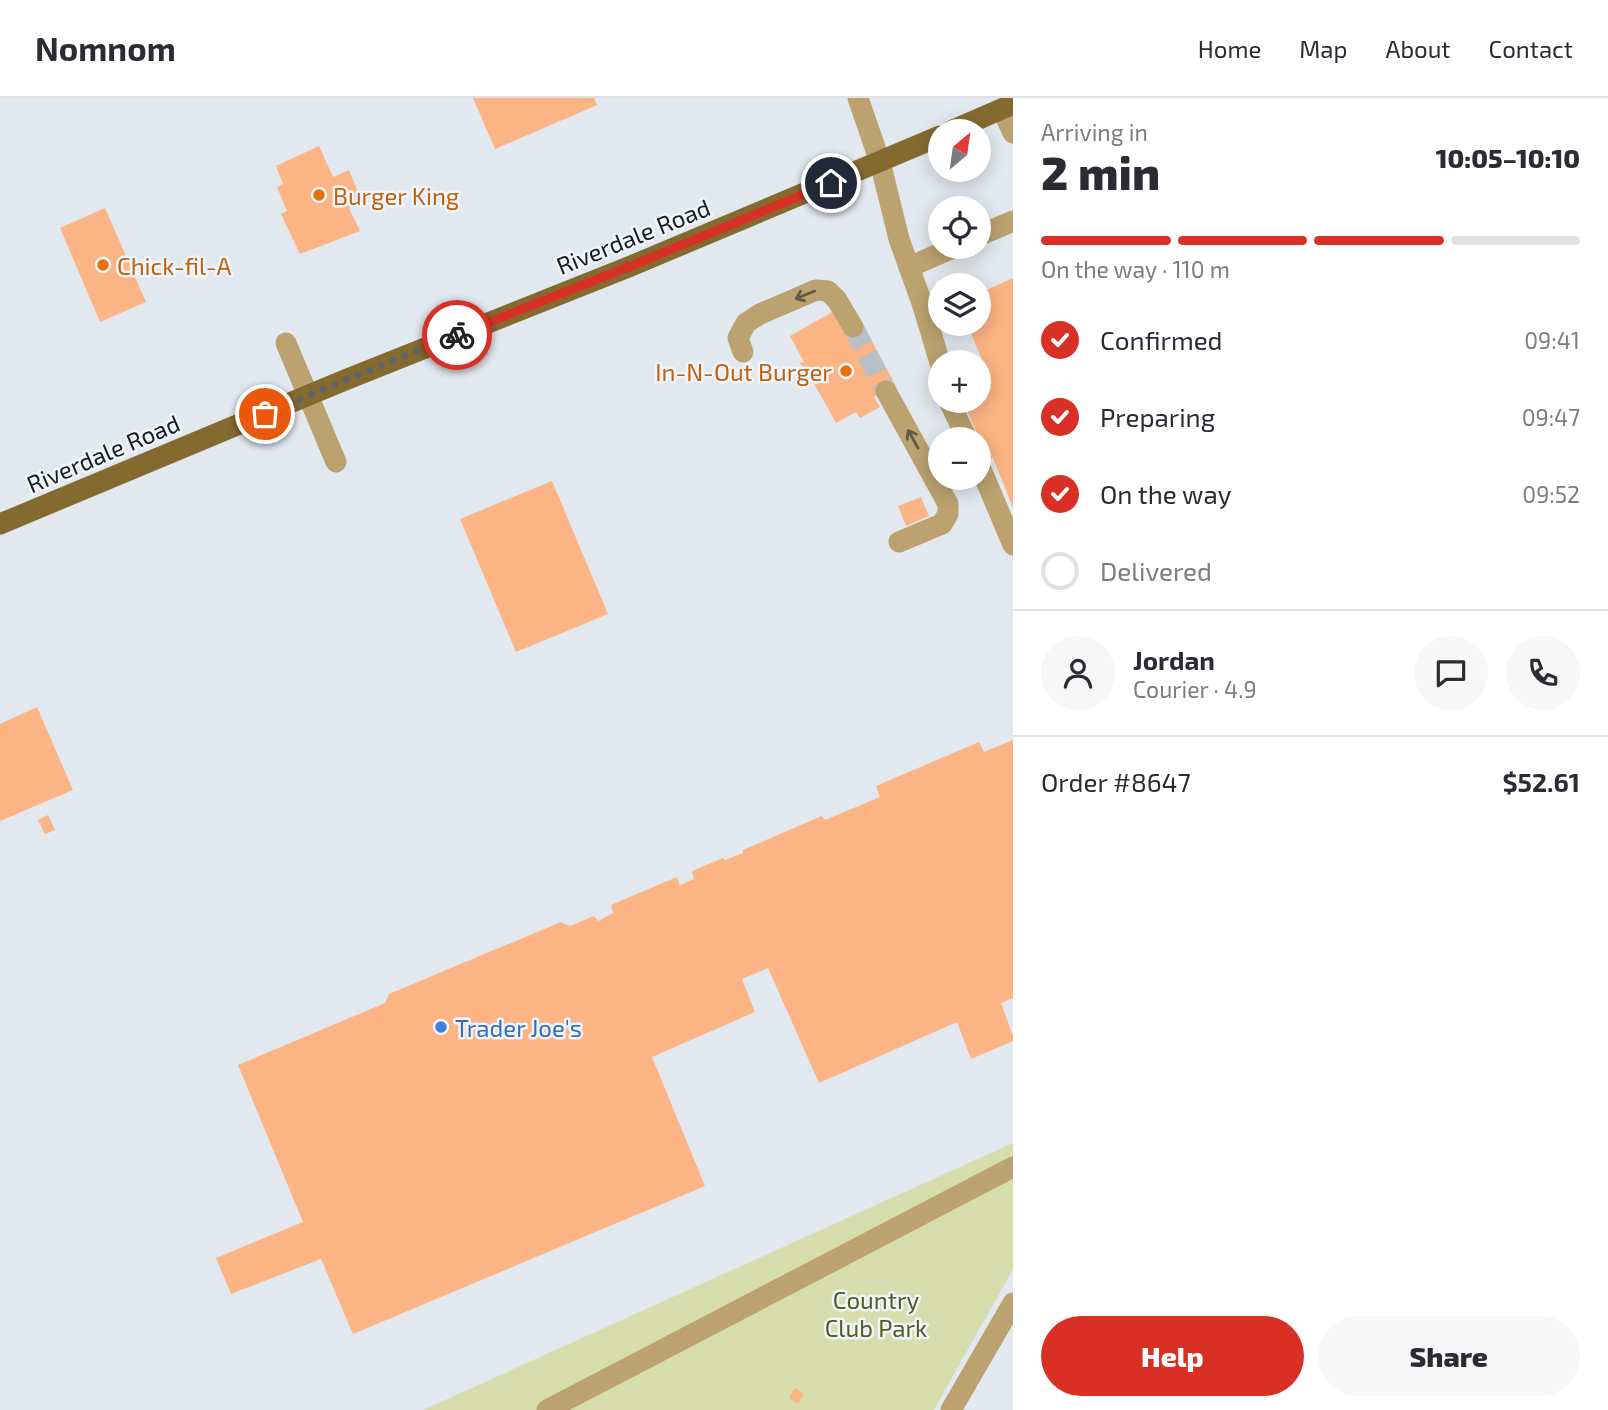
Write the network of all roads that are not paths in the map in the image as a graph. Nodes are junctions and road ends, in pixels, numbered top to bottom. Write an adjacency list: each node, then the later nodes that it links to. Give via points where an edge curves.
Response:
1 (858, 98): 6 (street)
2 (1007, 107): 3 (main road); 4 (street)
3 (979, 119)
4 (1013, 133)
5 (928, 141): 6 (main road, Riverdale Road)
6 (880, 162): 10 (street); 16 (main road, Riverdale Road)
7 (1013, 220): 8 (street)
8 (991, 230)
9 (928, 259): 10 (street)
10 (909, 267): 13 (street)
11 (853, 327): 14 (street, one-way to 14, via 837,300 828,291 816,290 746,323 738,338)
12 (286, 343): 16 (street)
13 (936, 350)
14 (743, 352)
15 (886, 391): 20 (street, one-way to 15, via 942,524 948,503)
16 (308, 396): 17 (street); 19 (main road, Riverdale Road)
17 (336, 462)
18 (990, 490): 21 (street)
19 (0, 524)
20 (899, 542)
21 (1013, 545)
22 (1013, 1167): 24 (street)
23 (1013, 1303): 25 (street)
24 (547, 1410)
25 (951, 1410)

